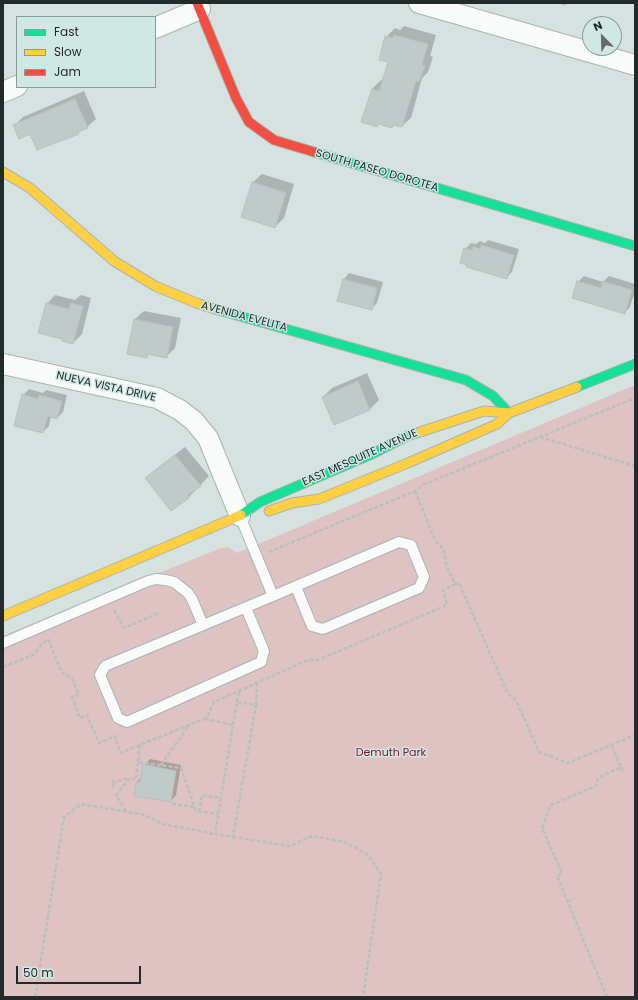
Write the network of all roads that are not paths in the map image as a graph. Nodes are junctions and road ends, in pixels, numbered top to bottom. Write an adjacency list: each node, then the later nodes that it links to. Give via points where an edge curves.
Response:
1 (430, 5): 4 (street)
2 (198, 6): 3 (street); 8 (street, SOUTH PASEO DOROTEA, via 236,98 249,122 274,140)
3 (156, 27)
4 (635, 65)
5 (16, 86): 6 (street)
6 (3, 92)
7 (3, 172): 11 (street, AVENIDA EVELITA, via 30,188 114,261 155,286 199,304 466,380 493,396)
8 (635, 246)
9 (635, 364): 11 (street, EAST MESQUITE AVENUE)
10 (3, 365): 12 (street, NUEVA VISTA DRIVE, via 157,398 180,410 194,421 208,438)
11 (509, 413): 12 (street, EAST MESQUITE AVENUE, via 497,424 319,499); 12 (street, EAST MESQUITE AVENUE, via 484,411 407,436 372,454 260,502)
12 (240, 516): 14 (lane); 16 (street, EAST MESQUITE AVENUE)
13 (296, 587): 13 (lane, via 399,542 411,545 424,577 419,588 323,629 312,626); 14 (lane)
14 (273, 596): 15 (lane)
15 (246, 608): 17 (lane); 17 (lane, via 264,651 261,662 127,722 118,718 100,675 105,666)
16 (3, 616)
17 (204, 625): 18 (lane, via 188,593 174,582 156,579)
18 (3, 643)

